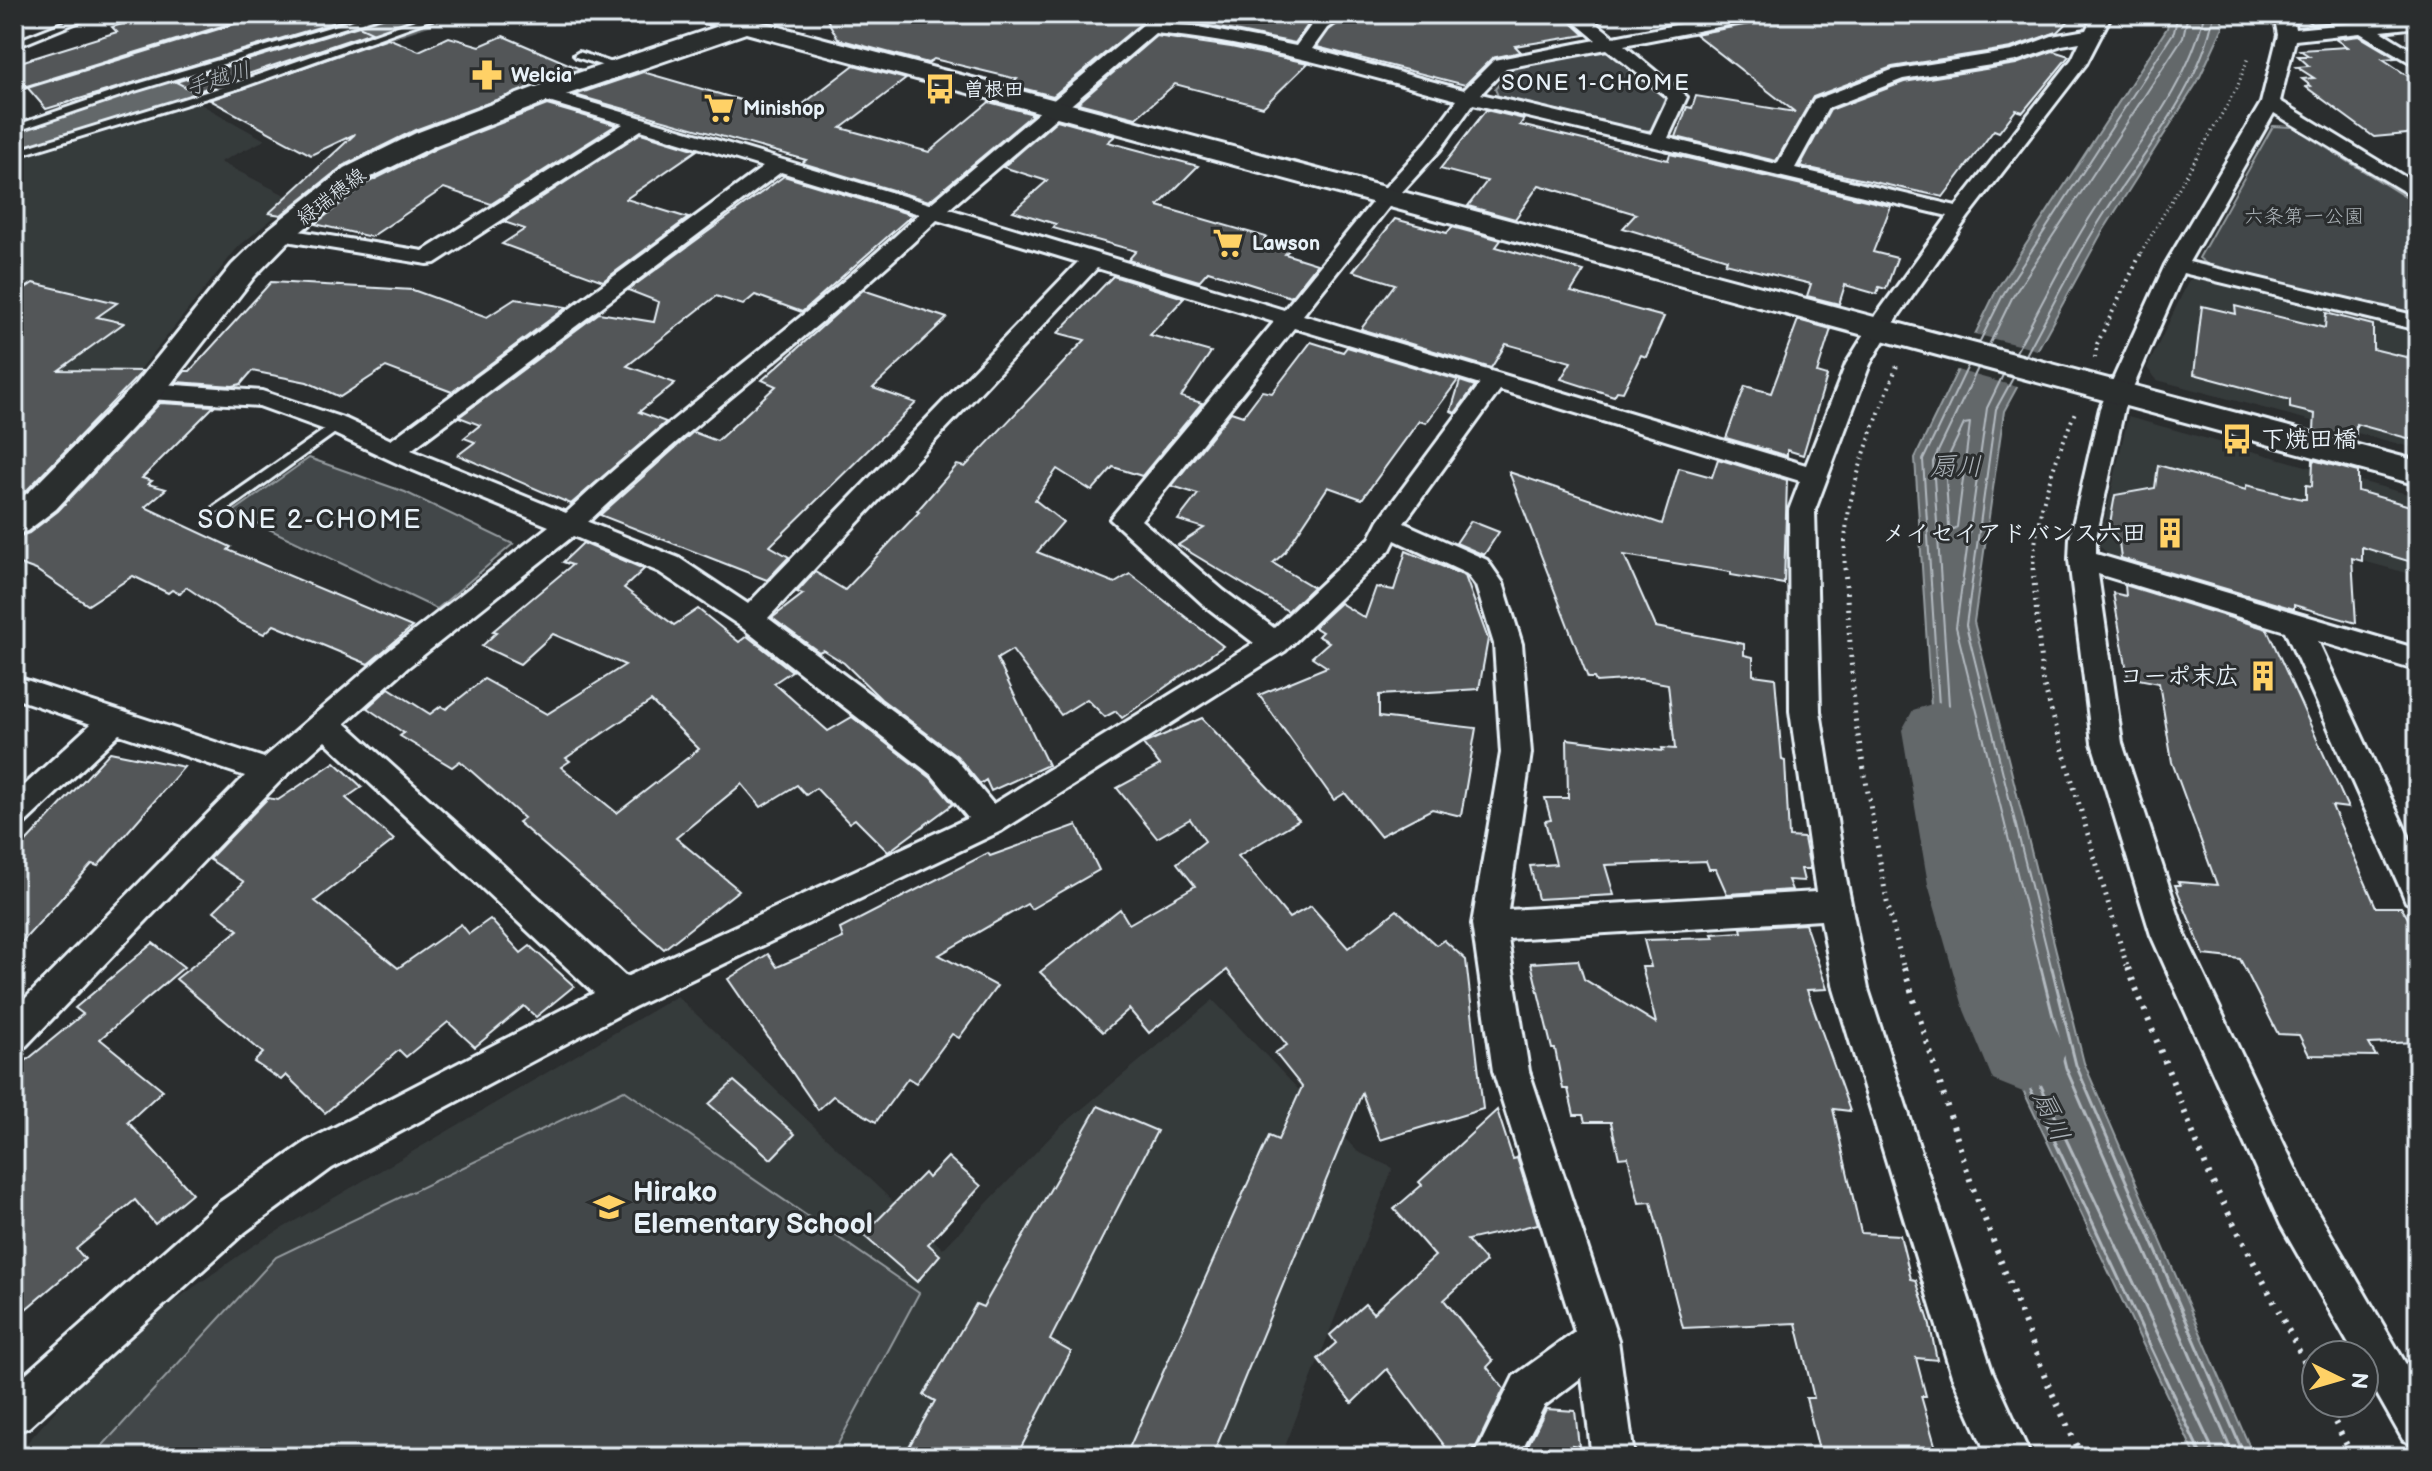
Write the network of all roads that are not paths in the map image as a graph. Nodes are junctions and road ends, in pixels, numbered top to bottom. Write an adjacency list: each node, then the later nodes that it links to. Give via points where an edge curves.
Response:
1 (72, 14): 18 (lane)
2 (92, 14): 18 (lane)
3 (384, 14): 28 (lane)
4 (441, 14): 30 (lane, via 239,85)
5 (702, 14): 13 (street)
6 (799, 14): 13 (street, 緑瑞穂線)
7 (1339, 14): 19 (street, via 1321,24)
8 (1574, 14): 17 (street)
9 (1759, 14): 17 (street)
10 (2103, 14): 15 (street)
11 (2283, 14): 16 (street)
12 (2418, 22): 14 (street)
13 (745, 26): 22 (street, 緑瑞穂線); 26 (street)
14 (2363, 27): 16 (street); 21 (street)
15 (2091, 35): 32 (street, via 2058,40 2016,56 1899,74 1821,104); 36 (street, via 2080,60)
16 (2287, 35): 25 (street)
17 (1610, 41): 24 (street, via 1500,64); 29 (street, via 1678,97)
18 (14, 42)
19 (1301, 52): 24 (street); 26 (street, via 1151,27)
20 (579, 55): 22 (lane)
21 (2418, 62)
22 (622, 69): 23 (street, 緑瑞穂線)
23 (542, 94): 27 (street); 37 (street, 緑瑞穂線, via 426,139 355,174)
24 (1468, 97): 29 (street); 34 (street)
25 (2270, 103): 33 (street); 39 (street)
26 (1056, 108): 34 (street); 35 (street)
27 (637, 124): 31 (street); 37 (street, via 427,258)
28 (14, 129)
29 (1656, 143): 32 (street)
30 (14, 154)
31 (777, 166): 35 (street); 47 (street)
32 (1782, 173): 36 (street)
33 (2418, 194)
34 (1385, 199): 40 (street); 42 (street)
35 (932, 213): 38 (street); 52 (street, via 868,274 625,472)
36 (1961, 213): 42 (street)
37 (280, 234): 45 (street, 緑瑞穂線, via 243,271)
38 (1091, 261): 40 (street); 55 (street)
39 (2176, 265): 41 (street); 44 (street)
40 (1292, 318): 43 (street); 57 (street, via 1123,519)
41 (2418, 323)
42 (1881, 329): 44 (street, via 1912,345); 49 (street, via 1858,364)
43 (1494, 381): 49 (street); 53 (street)
44 (2094, 386): 48 (street); 54 (street, via 2112,408)
45 (148, 391): 46 (street, via 262,399); 51 (street, 緑瑞穂線, via 43,500)
46 (337, 425): 47 (street); 50 (lane)
47 (394, 450): 52 (street)
48 (2418, 473)
49 (1816, 477): 66 (street, via 1802,510 1805,711)
50 (220, 509)
51 (14, 522)
52 (570, 524): 55 (street, via 669,565); 61 (street)
53 (1388, 526): 57 (street, via 1381,543); 67 (street, via 1477,567 1489,583 1508,644 1516,753)
54 (2082, 560): 56 (street); 72 (street, via 2107,743 2168,935 2295,1211)
55 (750, 619): 64 (street, via 944,767)
56 (2296, 623): 58 (street); 65 (street)
57 (1275, 644): 64 (street)
58 (2418, 660)
59 (14, 687): 60 (street)
60 (115, 720): 62 (street); 63 (street)
61 (325, 723): 62 (street); 68 (street)
62 (269, 772): 69 (street)
63 (14, 814)
64 (990, 822): 68 (street)
65 (2418, 892)
66 (1835, 905): 67 (street); 75 (street, via 1851,989 1968,1361)
67 (1489, 924): 70 (street, via 1511,1071)
68 (622, 996): 71 (street, via 319,1155 231,1218)
69 (14, 1034)
70 (1598, 1340): 73 (street, via 1529,1391); 74 (street)
71 (14, 1412)
72 (2418, 1425)
73 (1495, 1457)
74 (1613, 1457)
75 (2010, 1457)

